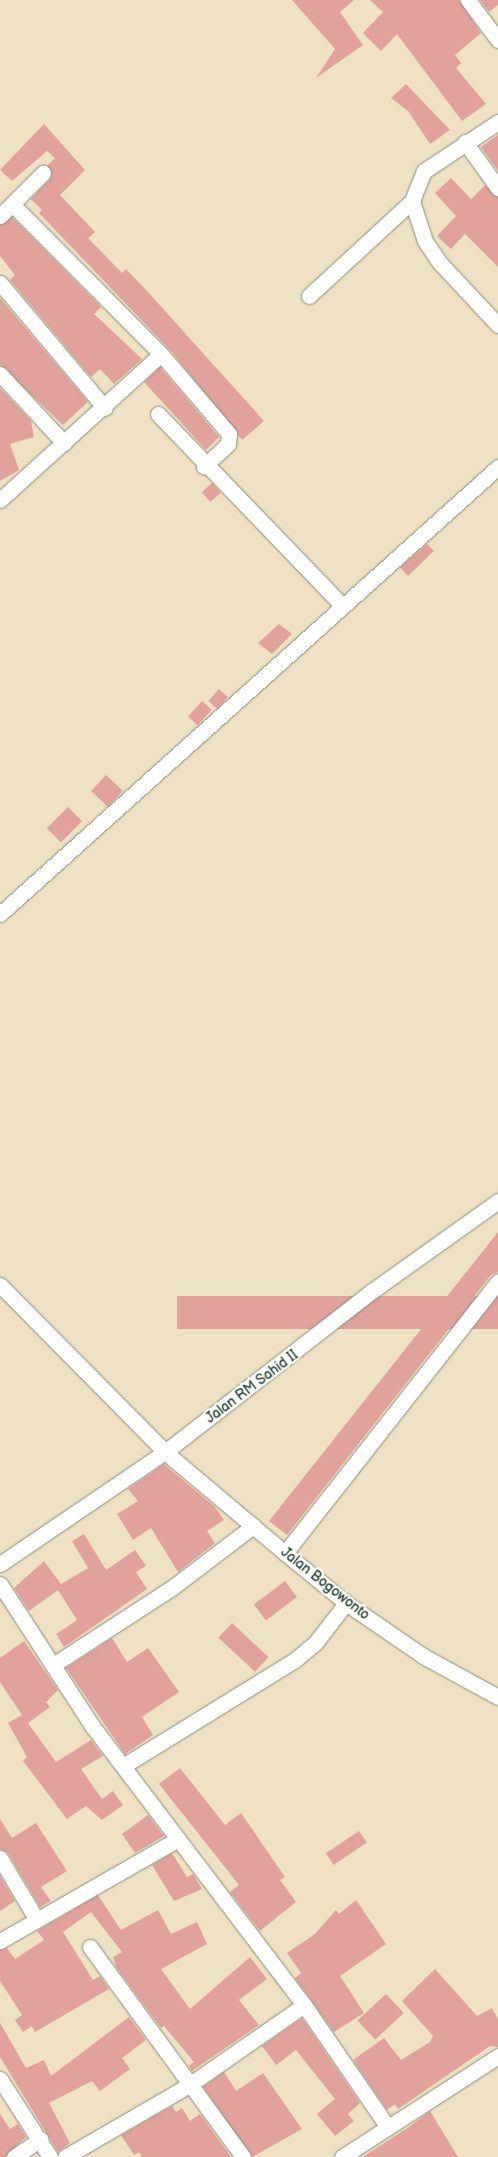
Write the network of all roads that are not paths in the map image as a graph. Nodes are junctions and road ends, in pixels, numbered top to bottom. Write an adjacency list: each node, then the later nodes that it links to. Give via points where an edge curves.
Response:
1 (468, 0): 2 (street)
2 (498, 40)
3 (498, 122): 4 (street)
4 (465, 142): 6 (street); 7 (street, via 424,171)
5 (43, 174): 8 (street)
6 (498, 188)
7 (412, 201): 11 (street); 12 (street, via 430,248)
8 (12, 204): 9 (street); 13 (street)
9 (0, 216)
10 (0, 283): 15 (street)
11 (310, 296)
12 (498, 325)
13 (161, 354): 15 (street); 18 (street, via 229,434 228,444)
14 (0, 374): 17 (street)
15 (105, 408): 17 (street)
16 (158, 414): 18 (street)
17 (64, 443): 20 (street)
18 (204, 466): 21 (street)
19 (498, 468): 21 (street)
20 (0, 500)
21 (342, 606): 22 (street)
22 (0, 914)
23 (498, 1201): 26 (street, Jalan RM Sahid II, via 372,1291)
24 (498, 1281): 28 (street)
25 (0, 1285): 26 (street, Jalan Bogowonto)
26 (165, 1452): 27 (street, Jalan Bogowonto); 29 (street, Jalan RM Sahid II)
27 (253, 1526): 28 (street, Jalan Bogowonto); 32 (street, via 174,1587)
28 (285, 1553): 31 (street, Jalan Bogowonto)
29 (0, 1564)
30 (0, 1584): 32 (street)
31 (346, 1603): 33 (street, Jalan Bogowonto, via 422,1656); 34 (street, via 316,1642 296,1659)
32 (54, 1665): 34 (street)
33 (498, 1697)
34 (123, 1766): 35 (street)
35 (178, 1839): 37 (street); 40 (street)
36 (0, 1858): 37 (street)
37 (37, 1920): 38 (street)
38 (0, 1941)
39 (90, 1947): 43 (street)
40 (304, 2005): 43 (street); 44 (street)
41 (498, 2056): 44 (street)
42 (0, 2079): 45 (street)
43 (189, 2085): 48 (street); 49 (street)
44 (388, 2127): 50 (street)
45 (40, 2139): 46 (street); 47 (street)
46 (14, 2157)
47 (50, 2157)
48 (66, 2157)
49 (243, 2157)
50 (342, 2157)

